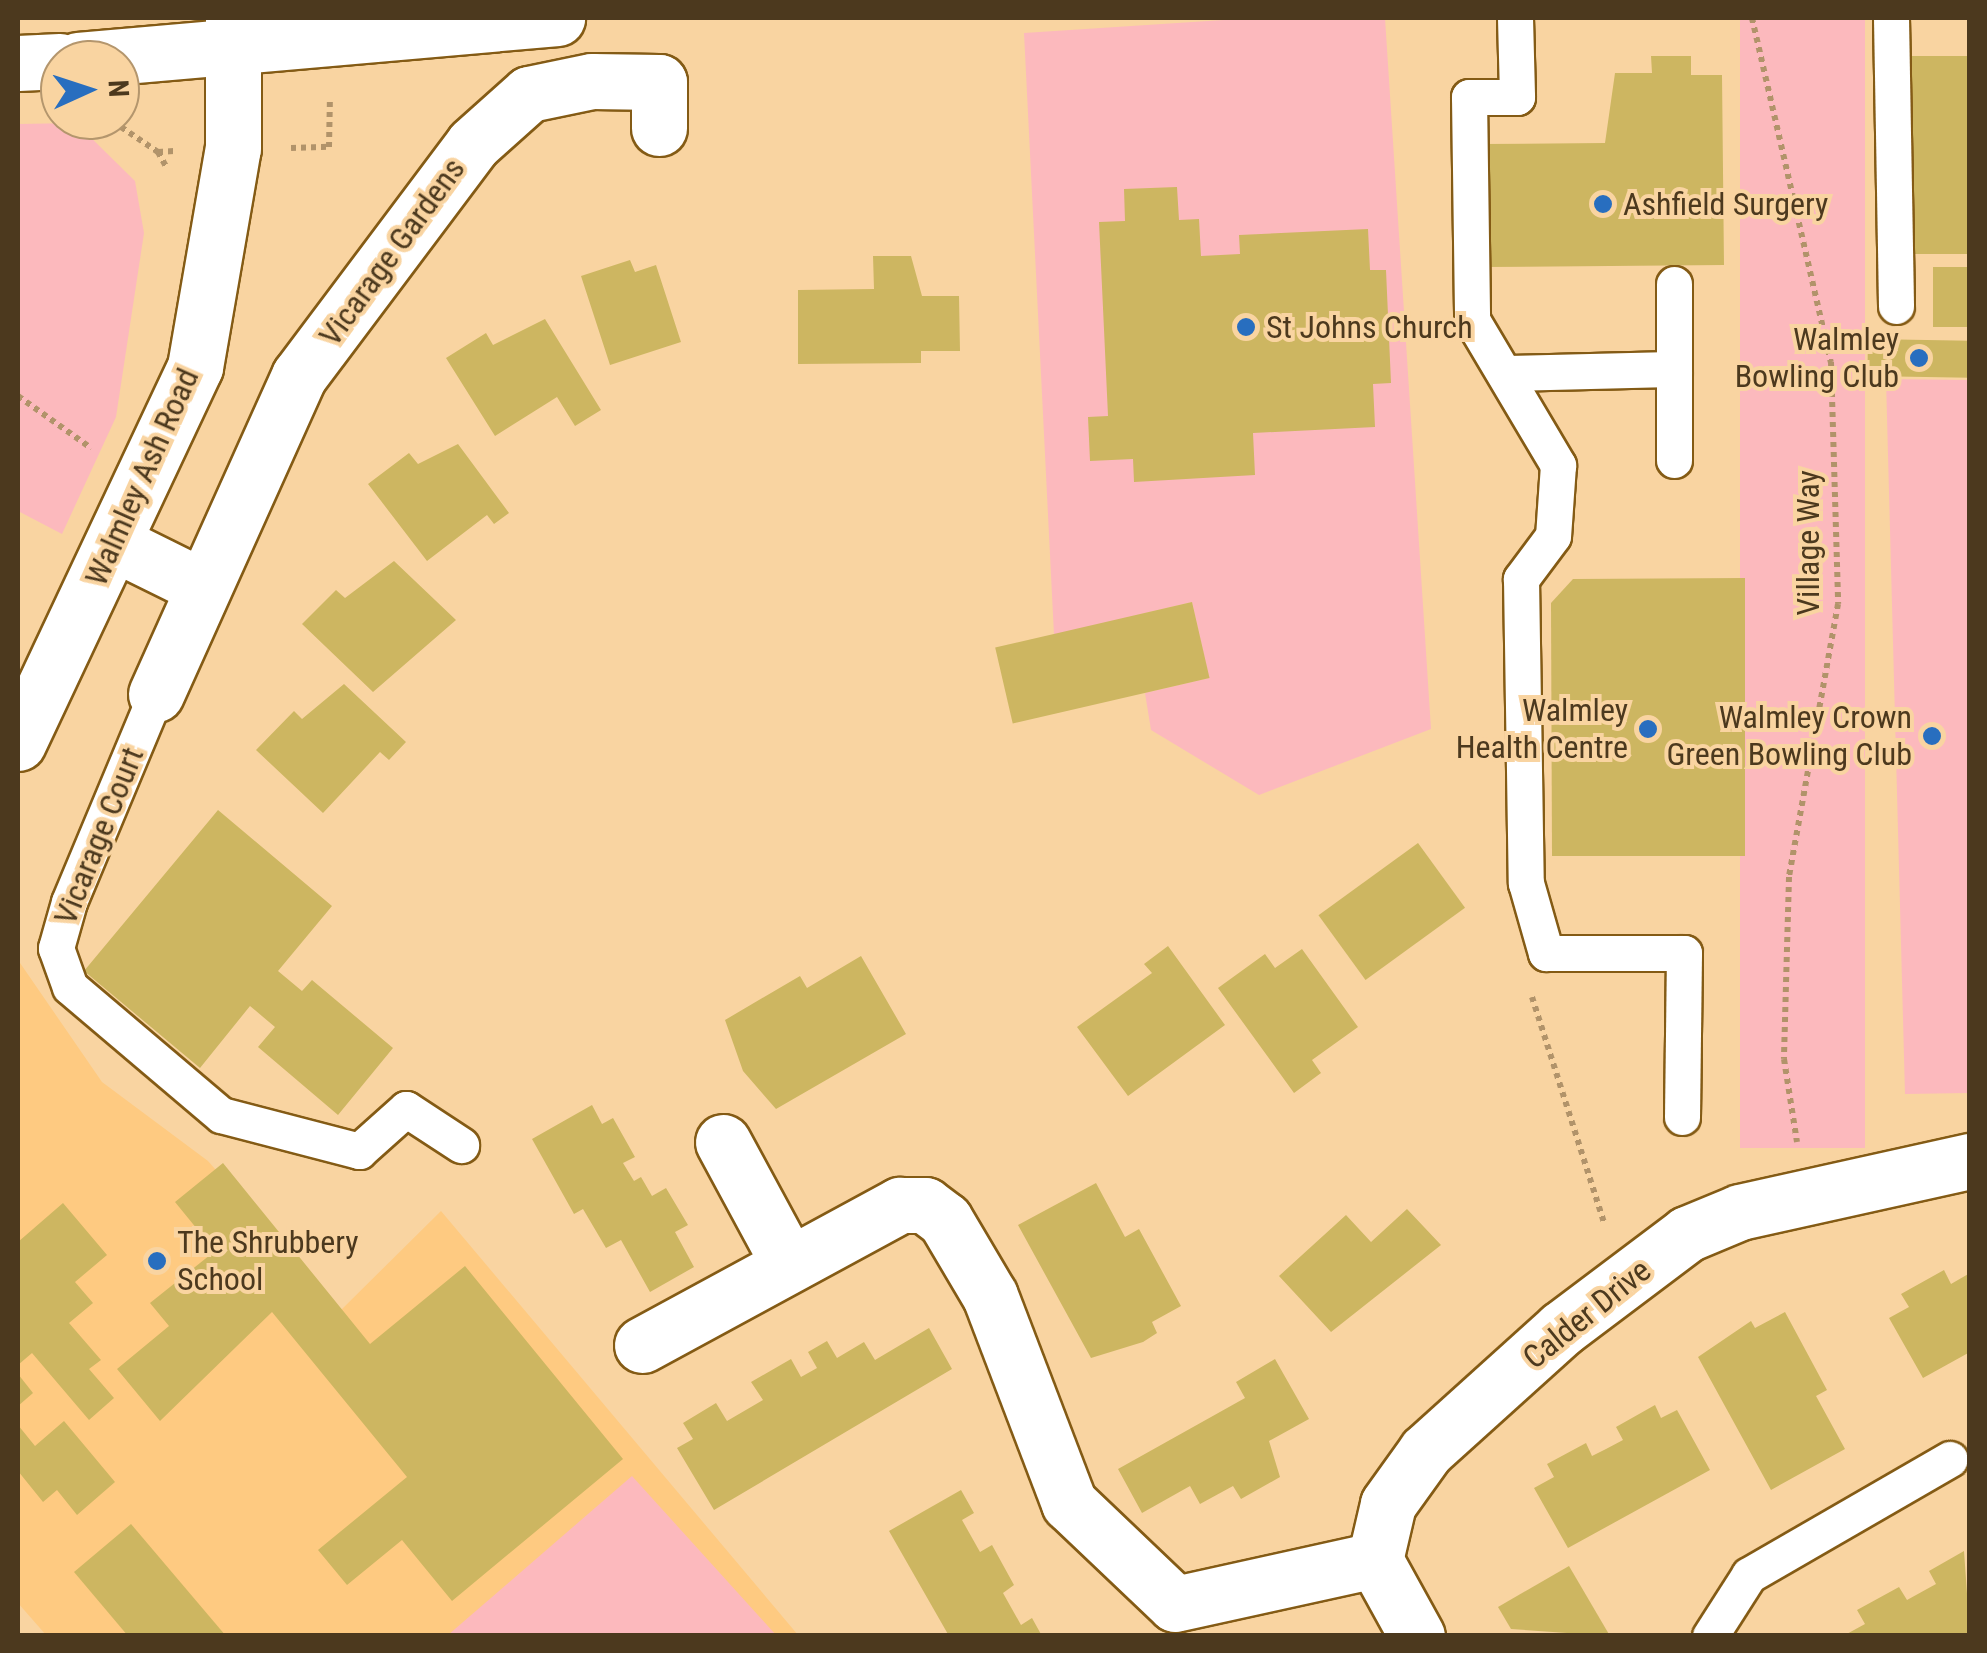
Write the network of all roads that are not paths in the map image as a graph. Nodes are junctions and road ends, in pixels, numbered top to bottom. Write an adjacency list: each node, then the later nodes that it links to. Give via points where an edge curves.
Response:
1 (558, 18): 4 (street)
2 (1515, 18): 10 (lane, via 1517,97 1468,97 1472,320)
3 (1891, 18): 8 (lane)
4 (233, 35): 5 (street); 12 (street, Walmley Ash Road, via 222,248 195,367)
5 (140, 50)
6 (660, 128): 13 (street, Vicarage Gardens, via 659,82 592,81 529,94 473,144 300,376)
7 (1674, 284): 9 (lane)
8 (1896, 306)
9 (1674, 370): 10 (lane); 11 (lane)
10 (1506, 372): 16 (lane, via 1558,465 1553,536 1521,579 1526,883 1546,952 1684,953)
11 (1674, 460)
12 (114, 543): 13 (street); 15 (street, Walmley Ash Road)
13 (203, 587): 14 (street, Vicarage Gardens)
14 (156, 694): 18 (lane, Vicarage Court, via 64,918 56,948 70,987 221,1115 359,1151 406,1109)
15 (18, 743)
16 (1682, 1117)
17 (723, 1142): 20 (street)
18 (462, 1146)
19 (1970, 1161): 23 (street, Calder Drive, via 1804,1192 1687,1234 1426,1451 1388,1504)
20 (788, 1262): 21 (street); 24 (street, via 900,1205 925,1205 945,1220 990,1296 1069,1504)
21 (642, 1345)
22 (1950, 1459): 26 (lane, via 1749,1575)
23 (1375, 1560): 24 (street); 25 (street)
24 (1166, 1620)
25 (1417, 1636)
26 (1710, 1636)

